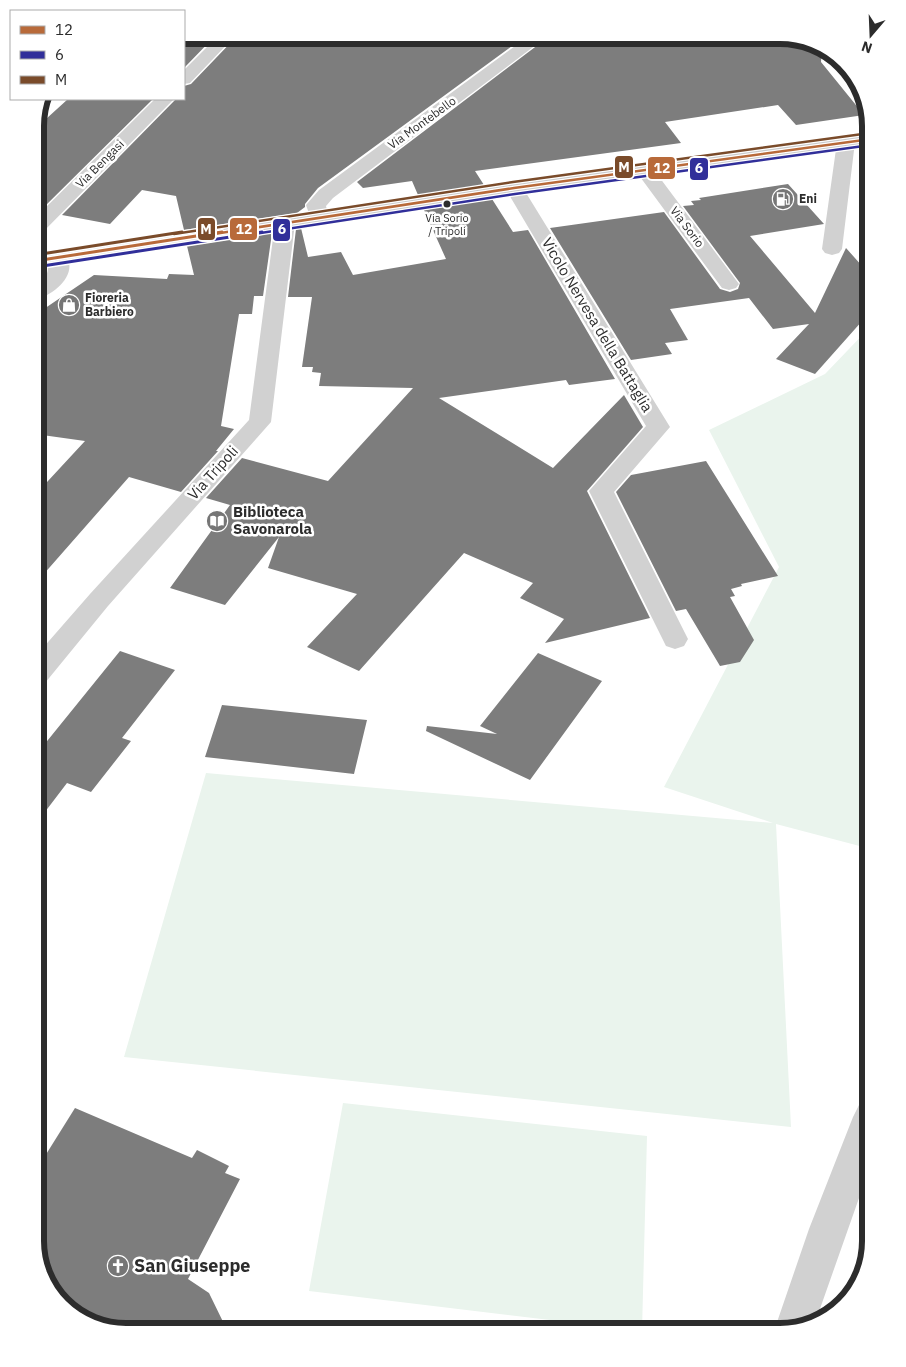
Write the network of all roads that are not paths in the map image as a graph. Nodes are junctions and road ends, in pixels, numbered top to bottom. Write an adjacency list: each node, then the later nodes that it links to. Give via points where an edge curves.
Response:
1 (219, 44): 3 (street)
2 (529, 44): 9 (street, Via Montebello, via 326,194 316,205)
3 (185, 79)
4 (164, 100): 10 (street, Via Bengasi)
5 (862, 140): 6 (main road)
6 (846, 142): 7 (main road); 12 (street)
7 (644, 170): 8 (main road); 15 (street, Via Sorio)
8 (514, 188): 9 (main road); 17 (street, Vicolo Nervesa della Battaglia, via 658,426 601,491)
9 (319, 218): 11 (main road)
10 (44, 220)
11 (285, 223): 13 (main road); 18 (street, Via Tripoli, via 260,422 98,600)
12 (832, 249)
13 (58, 257): 14 (main road); 16 (street, via 60,272)
14 (44, 259)
15 (729, 284)
16 (44, 287)
17 (675, 639)
18 (44, 665)
19 (862, 1141): 20 (street)
20 (796, 1322)

